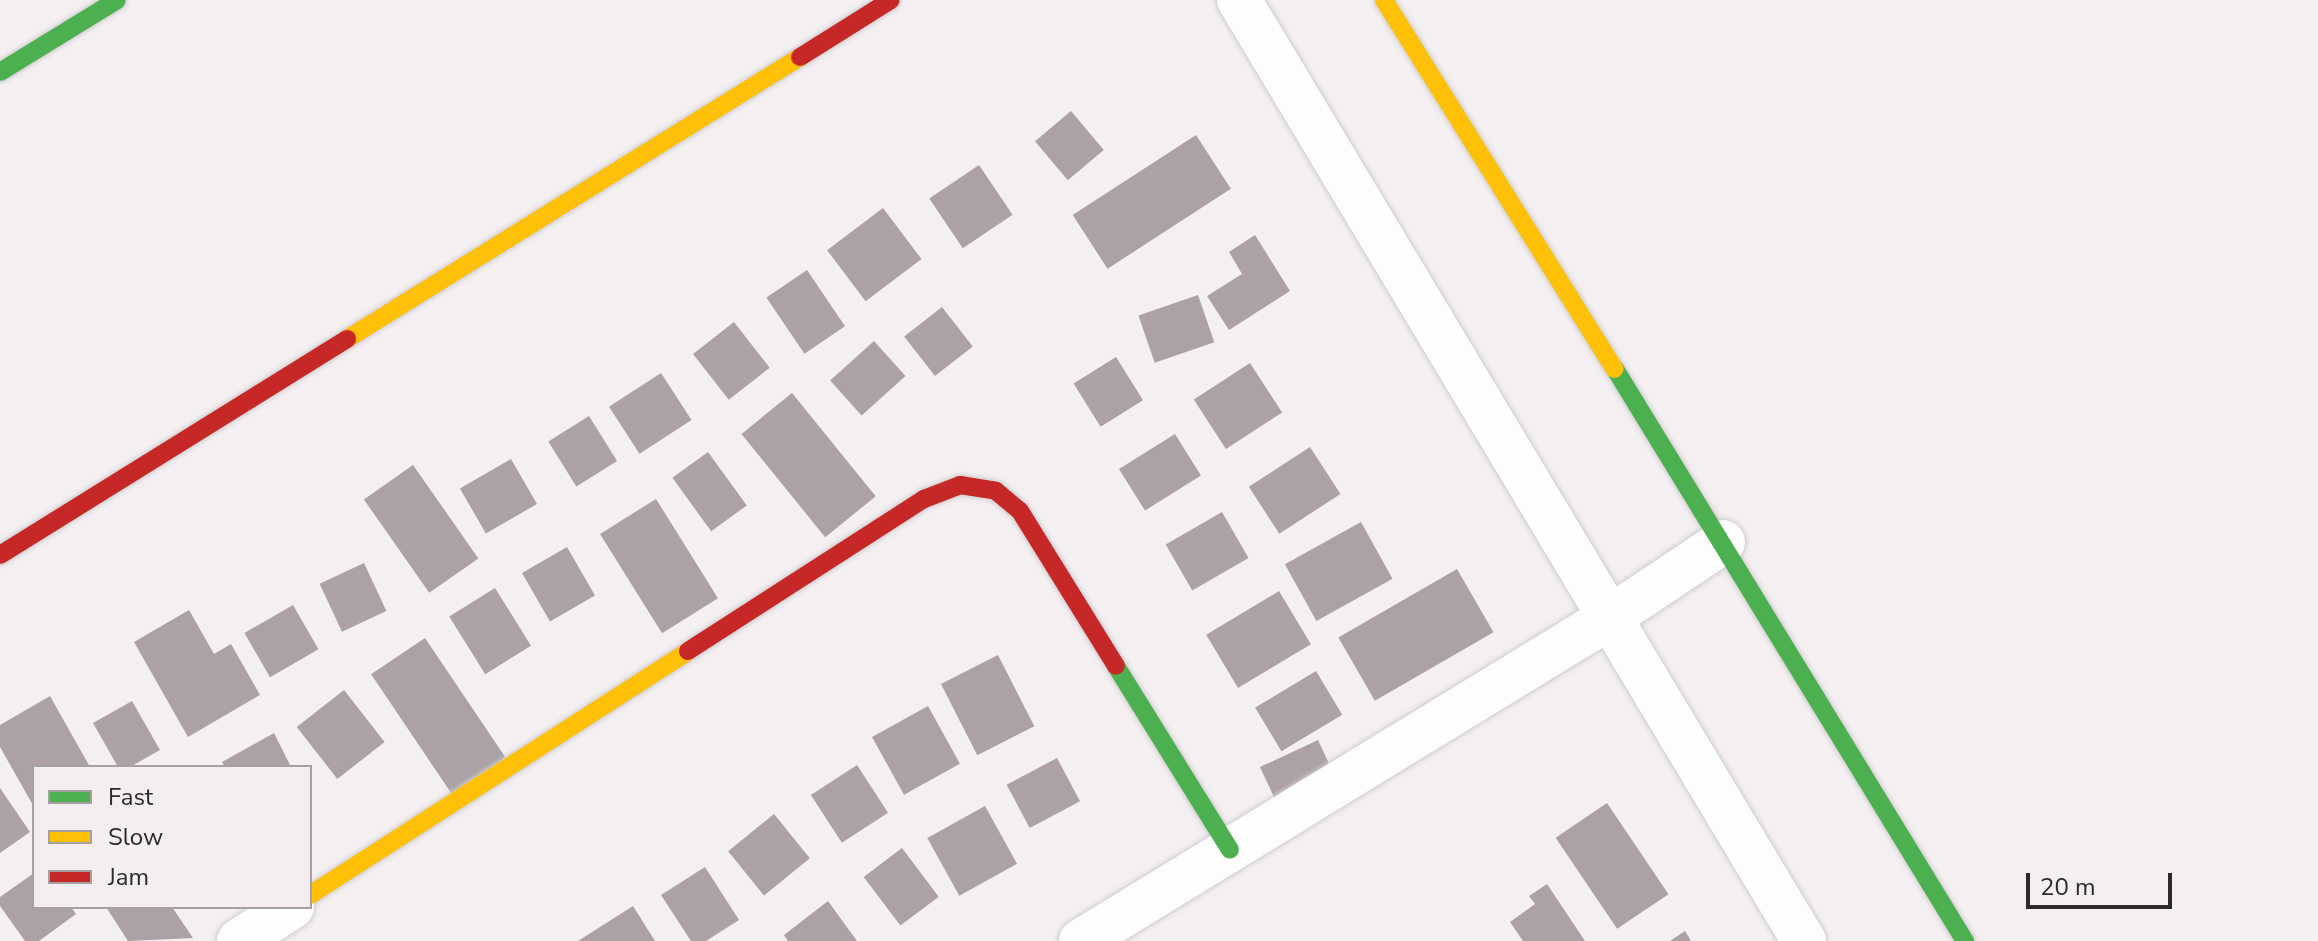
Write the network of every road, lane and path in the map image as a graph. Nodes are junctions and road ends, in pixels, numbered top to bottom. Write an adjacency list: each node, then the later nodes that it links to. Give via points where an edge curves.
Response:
1 (117, 0): 5 (street)
2 (891, 0): 7 (street)
3 (1239, 0): 8 (street)
4 (1384, 0): 6 (street)
5 (0, 72)
6 (1723, 542): 8 (street); 15 (street)
7 (0, 555)
8 (1609, 618): 9 (street); 14 (street)
9 (1230, 850): 10 (street, via 1020,511 996,491 960,485 924,499); 13 (street)
10 (312, 894)
11 (289, 909): 12 (street)
12 (239, 941)
13 (1081, 941)
14 (1804, 941)
15 (1965, 941)

